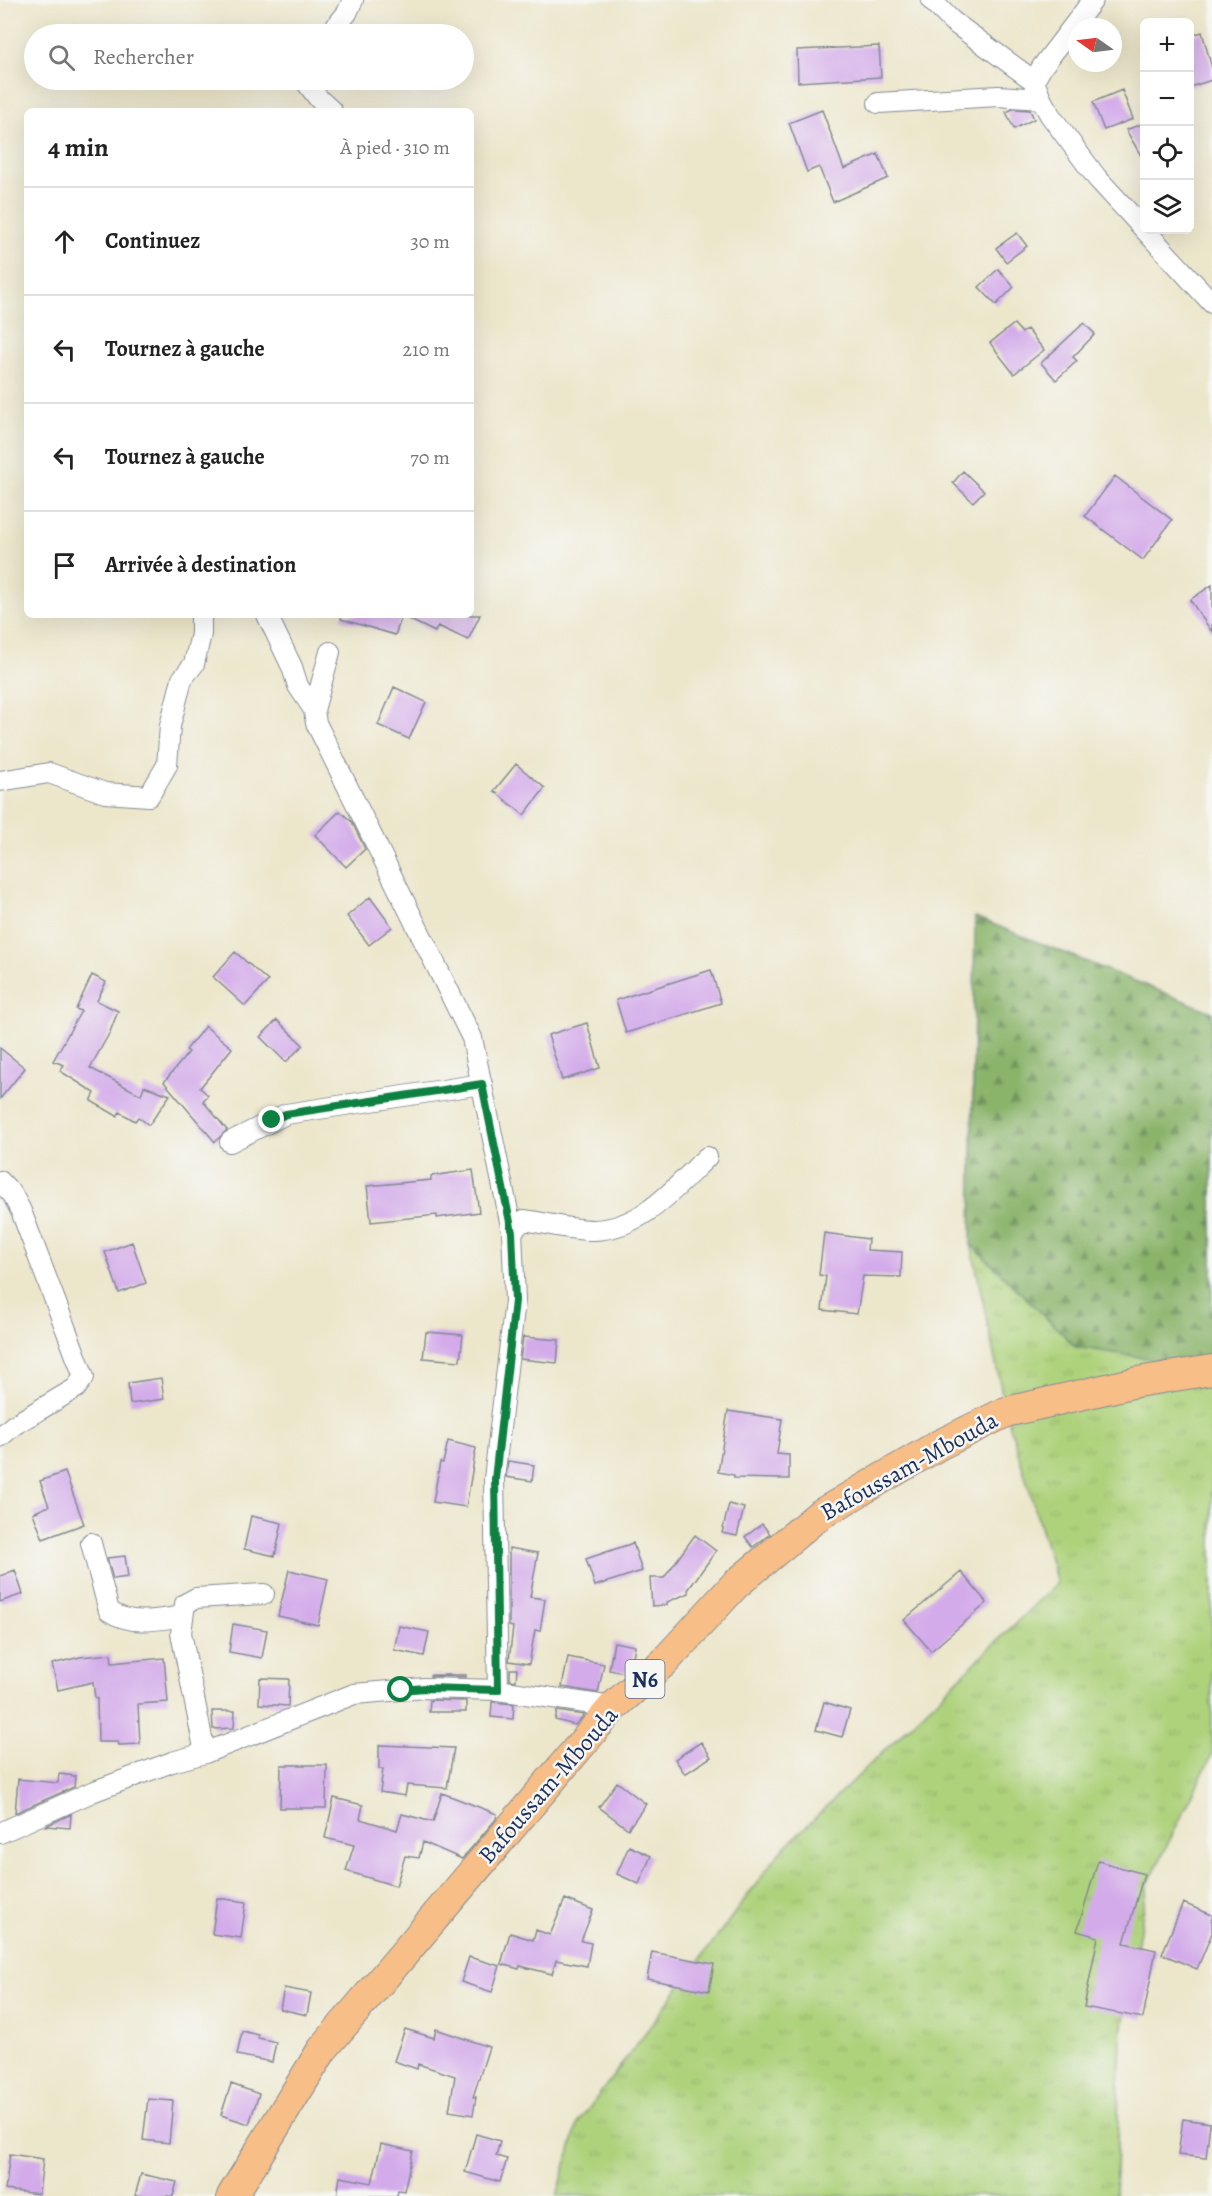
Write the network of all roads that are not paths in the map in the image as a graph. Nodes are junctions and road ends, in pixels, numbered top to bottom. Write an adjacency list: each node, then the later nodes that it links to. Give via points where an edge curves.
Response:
1 (353, 0): 4 (street)
2 (931, 0): 6 (street)
3 (1093, 0): 6 (street, via 1042,67)
4 (338, 24)
5 (313, 90): 8 (street)
6 (1037, 90): 7 (street); 9 (street, via 1097,178)
7 (878, 103)
8 (329, 108)
9 (1212, 303)
10 (201, 618): 14 (street, via 194,664 182,679 170,726 167,765 149,796 105,793 49,772)
11 (268, 618): 13 (street, via 298,686)
12 (330, 652): 13 (street)
13 (314, 710): 15 (street, via 316,723 471,1038)
14 (0, 781)
15 (482, 1084): 16 (street, via 286,1114); 19 (street)
16 (230, 1142)
17 (707, 1157): 19 (street, via 657,1206 628,1224 593,1230 524,1220)
18 (0, 1181): 21 (street, via 21,1211 84,1377 76,1388)
19 (512, 1232): 25 (street, via 515,1301 495,1479)
20 (1212, 1370): 26 (highway, Bafoussam-Mbouda / N6, via 1137,1382 1006,1412 939,1445 819,1515 736,1584 665,1661)
21 (0, 1437)
22 (91, 1543): 24 (street, via 109,1611 119,1618 142,1622)
23 (264, 1594): 24 (street, via 195,1598 185,1604)
24 (182, 1616): 27 (street, via 181,1633)
25 (498, 1690): 26 (street); 27 (street, via 425,1688 354,1694)
26 (613, 1707): 29 (highway, Bafoussam-Mbouda / N6, via 322,2050)
27 (205, 1753): 28 (street, via 92,1792)
28 (0, 1833)
29 (232, 2196)

